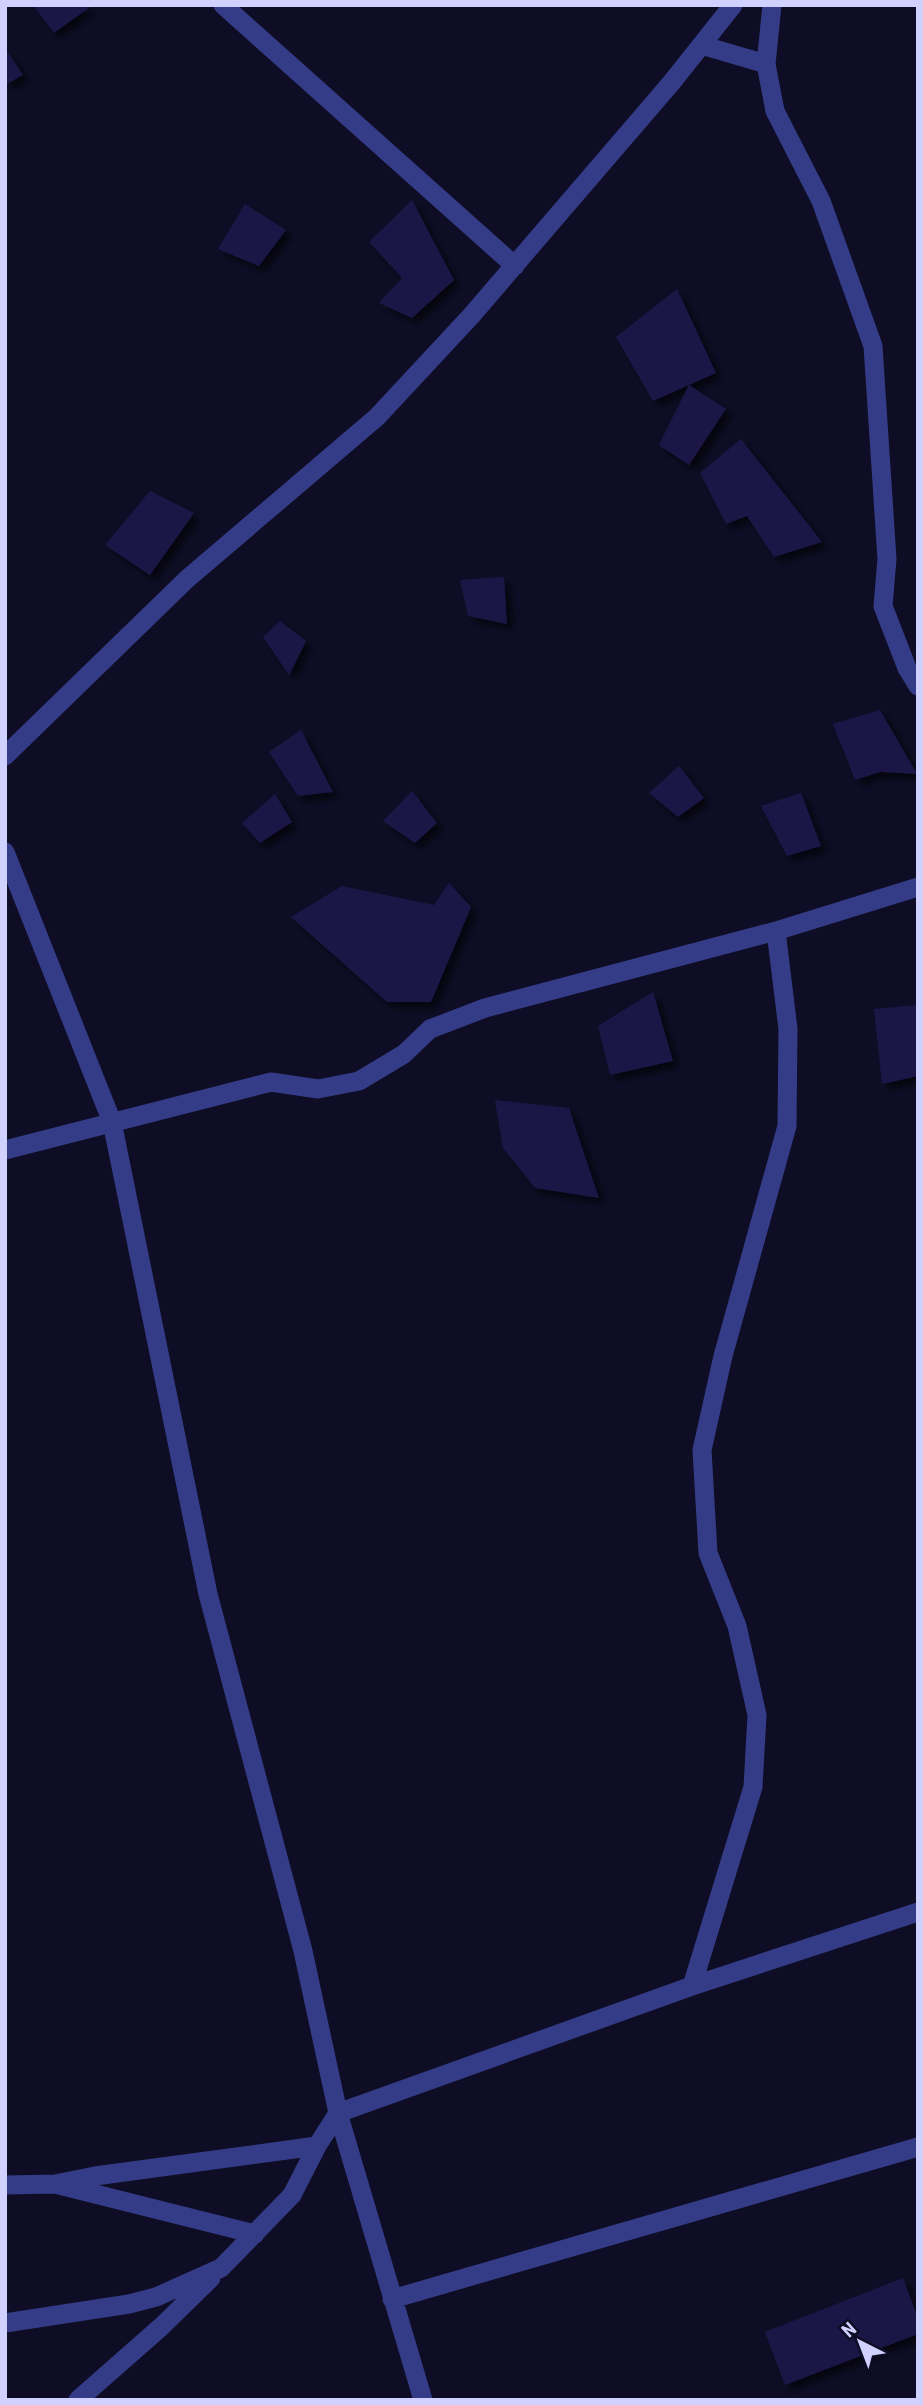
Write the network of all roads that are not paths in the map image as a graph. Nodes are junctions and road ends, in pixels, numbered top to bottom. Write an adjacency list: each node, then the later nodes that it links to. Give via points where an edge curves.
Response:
1 (223, 5): 6 (street)
2 (733, 5): 4 (street)
3 (772, 5): 5 (street)
4 (701, 45): 5 (street); 6 (street)
5 (766, 64): 7 (street, via 775,111 821,201 873,346 886,546 883,606)
6 (515, 266): 8 (street, via 377,417 187,579)
7 (918, 686)
8 (5, 755)
9 (5, 852): 12 (street)
10 (918, 887): 11 (street)
11 (776, 931): 12 (street, via 485,1008 430,1029 404,1054 359,1081 318,1090 271,1082); 15 (street, via 788,1029 787,1126 723,1356 702,1450 708,1553 737,1626 757,1716 753,1787)
12 (112, 1122): 13 (street); 16 (street, via 208,1594 303,1951)
13 (5, 1150)
14 (918, 1912): 15 (street)
15 (692, 1986): 16 (street)
16 (338, 2113): 17 (street); 23 (street)
17 (317, 2146): 19 (street); 21 (street, via 292,2195)
18 (918, 2147): 23 (street)
19 (55, 2184): 20 (street); 21 (street)
20 (5, 2185)
21 (255, 2234): 22 (street)
22 (221, 2268): 24 (street, via 129,2304); 25 (street)
23 (392, 2299): 26 (street)
24 (5, 2323)
25 (78, 2400)
26 (424, 2400)

